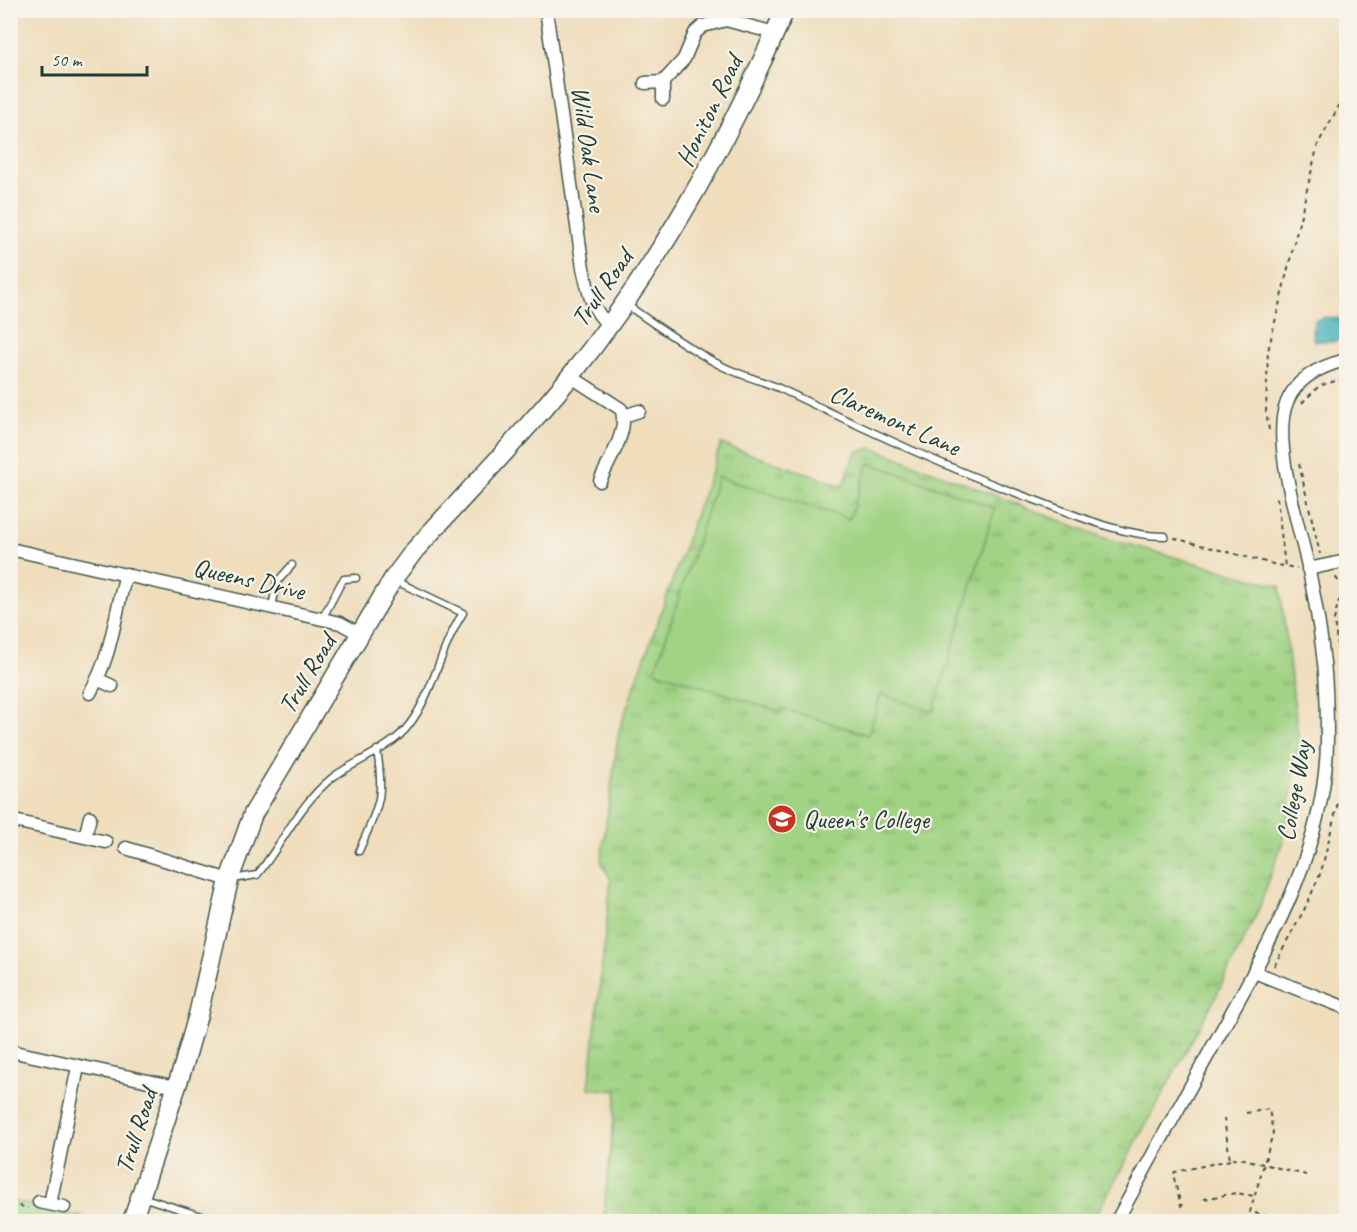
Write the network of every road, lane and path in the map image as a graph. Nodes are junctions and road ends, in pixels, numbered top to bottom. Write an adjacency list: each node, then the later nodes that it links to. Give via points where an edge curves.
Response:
1 (546, 10): 10 (street, Wild Oak Lane, via 589,296 596,312)
2 (784, 10): 3 (street, Honiton Road)
3 (775, 33): 4 (street, via 726,20 703,26 695,33 684,59); 8 (street, Honiton Road, via 729,133)
4 (663, 82): 5 (street); 7 (street)
5 (645, 83)
6 (1347, 93): 17 (path, via 1318,144 1268,351)
7 (663, 99)
8 (673, 231): 9 (street, Trull Road)
9 (624, 302): 10 (street, Trull Road); 21 (lane, Claremont Lane, via 720,365 894,443 994,486 1071,513 1149,536)
10 (608, 324): 12 (street, Trull Road)
11 (1347, 360): 26 (street, College Way, via 1308,376 1296,386 1284,414 1286,468)
12 (570, 376): 16 (street, via 621,409); 29 (street, Trull Road)
13 (1347, 378): 15 (path, via 1320,386 1302,403)
14 (639, 411): 16 (street)
15 (1299, 412)
16 (624, 416): 19 (street)
17 (1269, 431)
18 (1299, 462): 25 (path)
19 (600, 481)
20 (1277, 497): 21 (path, via 1285,567)
21 (1165, 536)
22 (10, 549): 27 (street, Queens Drive)
23 (1347, 561): 25 (street)
24 (292, 565): 30 (lane, via 277,582)
25 (1323, 566): 26 (street)
26 (1308, 569): 44 (street, College Way, via 1324,668 1327,739 1319,811 1304,863)
27 (126, 574): 30 (street, Queens Drive); 33 (street, via 111,645)
28 (356, 578): 31 (lane, via 344,579)
29 (393, 579): 32 (street, Trull Road); 36 (lane, via 462,613 407,728)
30 (272, 608): 31 (street, Queens Drive)
31 (322, 619): 32 (street, Queens Drive)
32 (360, 634): 43 (street, Trull Road, via 252,814)
33 (98, 679): 34 (street); 35 (street)
34 (112, 686)
35 (90, 693)
36 (377, 750): 42 (lane, via 381,800); 43 (lane, via 333,778 305,805 257,875)
37 (90, 817): 39 (street)
38 (10, 820): 39 (street)
39 (85, 837): 40 (street)
40 (106, 842)
41 (126, 848): 43 (street)
42 (359, 851)
43 (228, 880): 48 (street, Trull Road, via 198,1015)
44 (1254, 972): 45 (street); 61 (street, College Way)
45 (1347, 1008)
46 (10, 1051): 47 (street)
47 (78, 1067): 48 (street); 58 (street, via 45,1203)
48 (176, 1087): 54 (street, Trull Road)
49 (1246, 1113): 52 (path, via 1269,1109 1273,1133)
50 (1224, 1118): 51 (path)
51 (1230, 1160): 52 (path, via 1240,1158); 57 (path, via 1175,1172)
52 (1263, 1164): 53 (path); 55 (path)
53 (1306, 1175)
54 (141, 1197): 59 (street, Trull Road); 60 (lane)
55 (1254, 1197): 56 (path, via 1236,1193); 62 (path, via 1250,1212 1268,1216)
56 (1204, 1199)
57 (1184, 1205)
58 (64, 1207)
59 (132, 1221)
60 (220, 1221)
61 (1116, 1221)
62 (1270, 1221)

